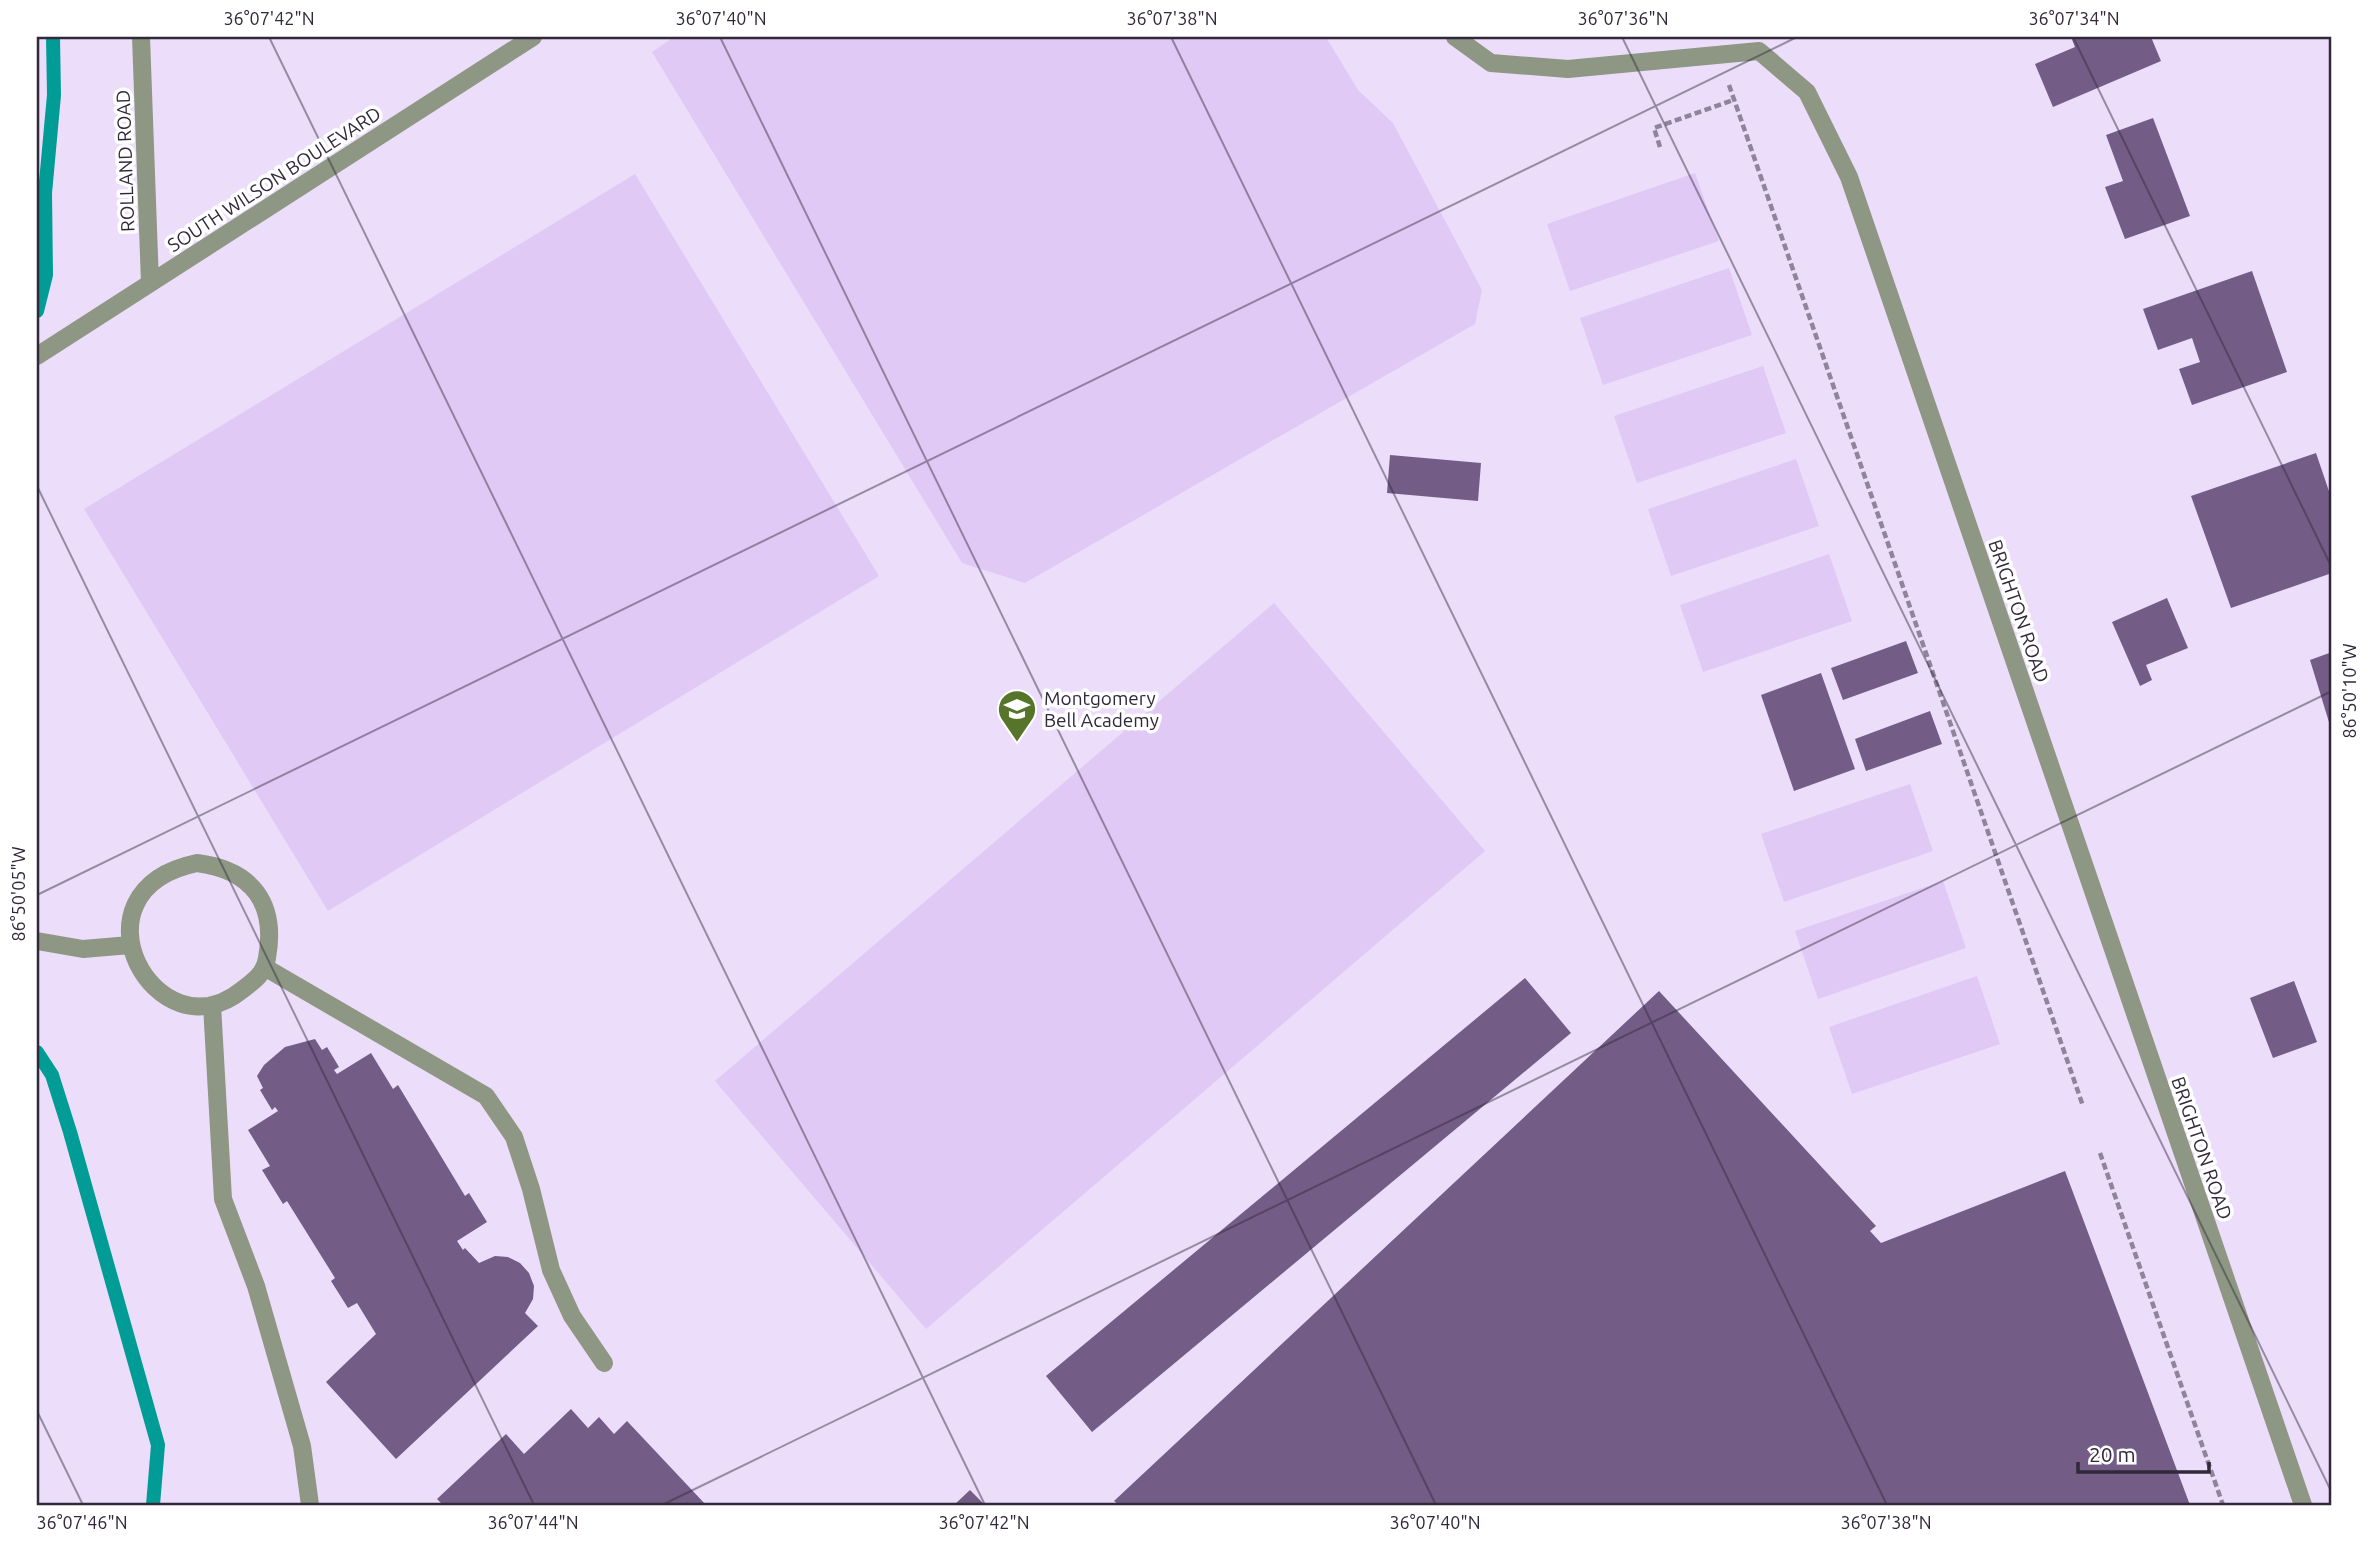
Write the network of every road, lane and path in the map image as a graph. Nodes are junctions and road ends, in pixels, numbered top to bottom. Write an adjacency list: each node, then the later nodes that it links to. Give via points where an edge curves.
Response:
1 (141, 37): 7 (street, ROLLAND ROAD)
2 (533, 37): 7 (street, SOUTH WILSON BOULEVARD)
3 (1455, 37): 18 (street, BRIGHTON ROAD, via 1491,63 1568,69 1759,51 1807,92 1849,177)
4 (1728, 81): 5 (path)
5 (1735, 99): 6 (path, via 1654,128); 13 (path)
6 (1660, 147)
7 (150, 283): 8 (street, SOUTH WILSON BOULEVARD)
8 (37, 356)
9 (37, 941): 10 (street, via 83,949)
10 (130, 945): 11 (street, via 130,921 138,899 153,880 173,868 197,863 220,866 242,877 258,894 268,915 271,939); 12 (street, via 143,975 168,998 189,1005)
11 (266, 968): 12 (street, via 234,997); 15 (street, via 486,1096 514,1137 551,1270 572,1316)
12 (212, 1005): 16 (street, via 223,1199 256,1286 302,1446)
13 (2083, 1106)
14 (2100, 1153): 17 (path)
15 (604, 1363)
16 (310, 1505)
17 (2223, 1505)
18 (2303, 1505)

